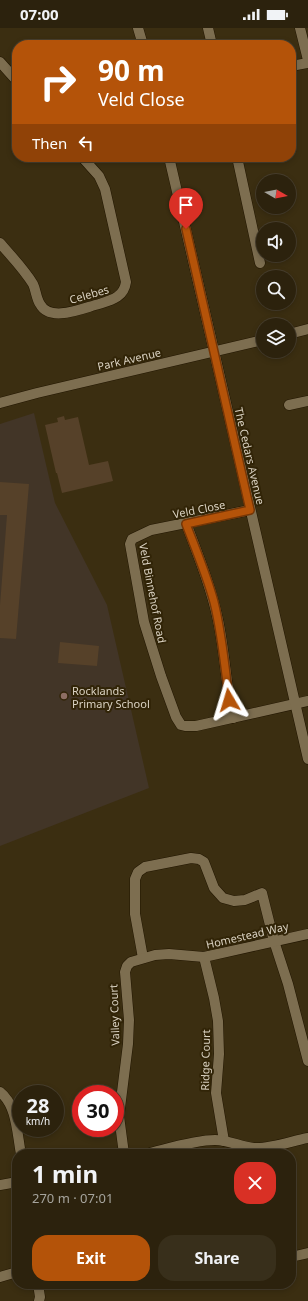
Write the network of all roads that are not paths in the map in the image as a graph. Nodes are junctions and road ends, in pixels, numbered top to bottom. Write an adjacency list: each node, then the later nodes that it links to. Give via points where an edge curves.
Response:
1 (138, 28): 4 (street)
2 (208, 28): 5 (street)
3 (300, 28): 7 (street)
4 (142, 40)
5 (211, 40)
6 (0, 62): 9 (street)
7 (308, 62): 8 (street)
8 (296, 65)
9 (12, 75)
10 (86, 162): 13 (street, Celebes, via 99,176 105,189 125,279 125,286 118,298 60,314 49,313 39,304 34,285)
11 (170, 162): 18 (street, The Cedars Avenue)
12 (238, 162): 14 (street)
13 (0, 243)
14 (260, 263)
15 (308, 329): 16 (street)
16 (296, 332)
17 (256, 342): 18 (street, Park Avenue)
18 (214, 351): 20 (street, Park Avenue); 22 (street, The Cedars Avenue)
19 (308, 401): 21 (street)
20 (0, 403)
21 (289, 405)
22 (250, 510): 23 (street, Veld Close); 26 (street, The Cedars Avenue)
23 (186, 524): 24 (street, Veld Close); 27 (street, via 214,601)
24 (151, 530): 27 (street, Veld Binnehof Road, via 132,539 130,544 144,622 176,717 181,725 185,726)
25 (308, 701): 26 (street)
26 (295, 704): 27 (street); 28 (street, The Cedars Avenue)
27 (233, 718)
28 (308, 759)
29 (308, 934): 30 (street, Homestead Way)
30 (274, 941): 31 (street, Homestead Way); 32 (street, via 262,894 245,900 223,898 214,888 204,862 199,858 191,858 145,867 138,872 135,880 135,914); 33 (street)
31 (204, 957): 32 (street, Homestead Way, via 169,954); 36 (street, Ridge Court, via 218,1021 216,1093)
32 (143, 958): 38 (street, Valley Court, via 131,962 125,972 129,1020 119,1116)
33 (308, 1061)
34 (0, 1092): 37 (street, via 12,1108)
35 (308, 1138): 41 (street)
36 (224, 1141): 39 (street, via 200,1142); 40 (street)
37 (20, 1149)
38 (123, 1149)
39 (181, 1149)
40 (248, 1149)
41 (260, 1149)
42 (12, 1183): 43 (street)
43 (0, 1185)
44 (308, 1253): 45 (street)
45 (296, 1256)
46 (12, 1273): 47 (street)
47 (0, 1277)
48 (39, 1289): 49 (street)
49 (39, 1301)

